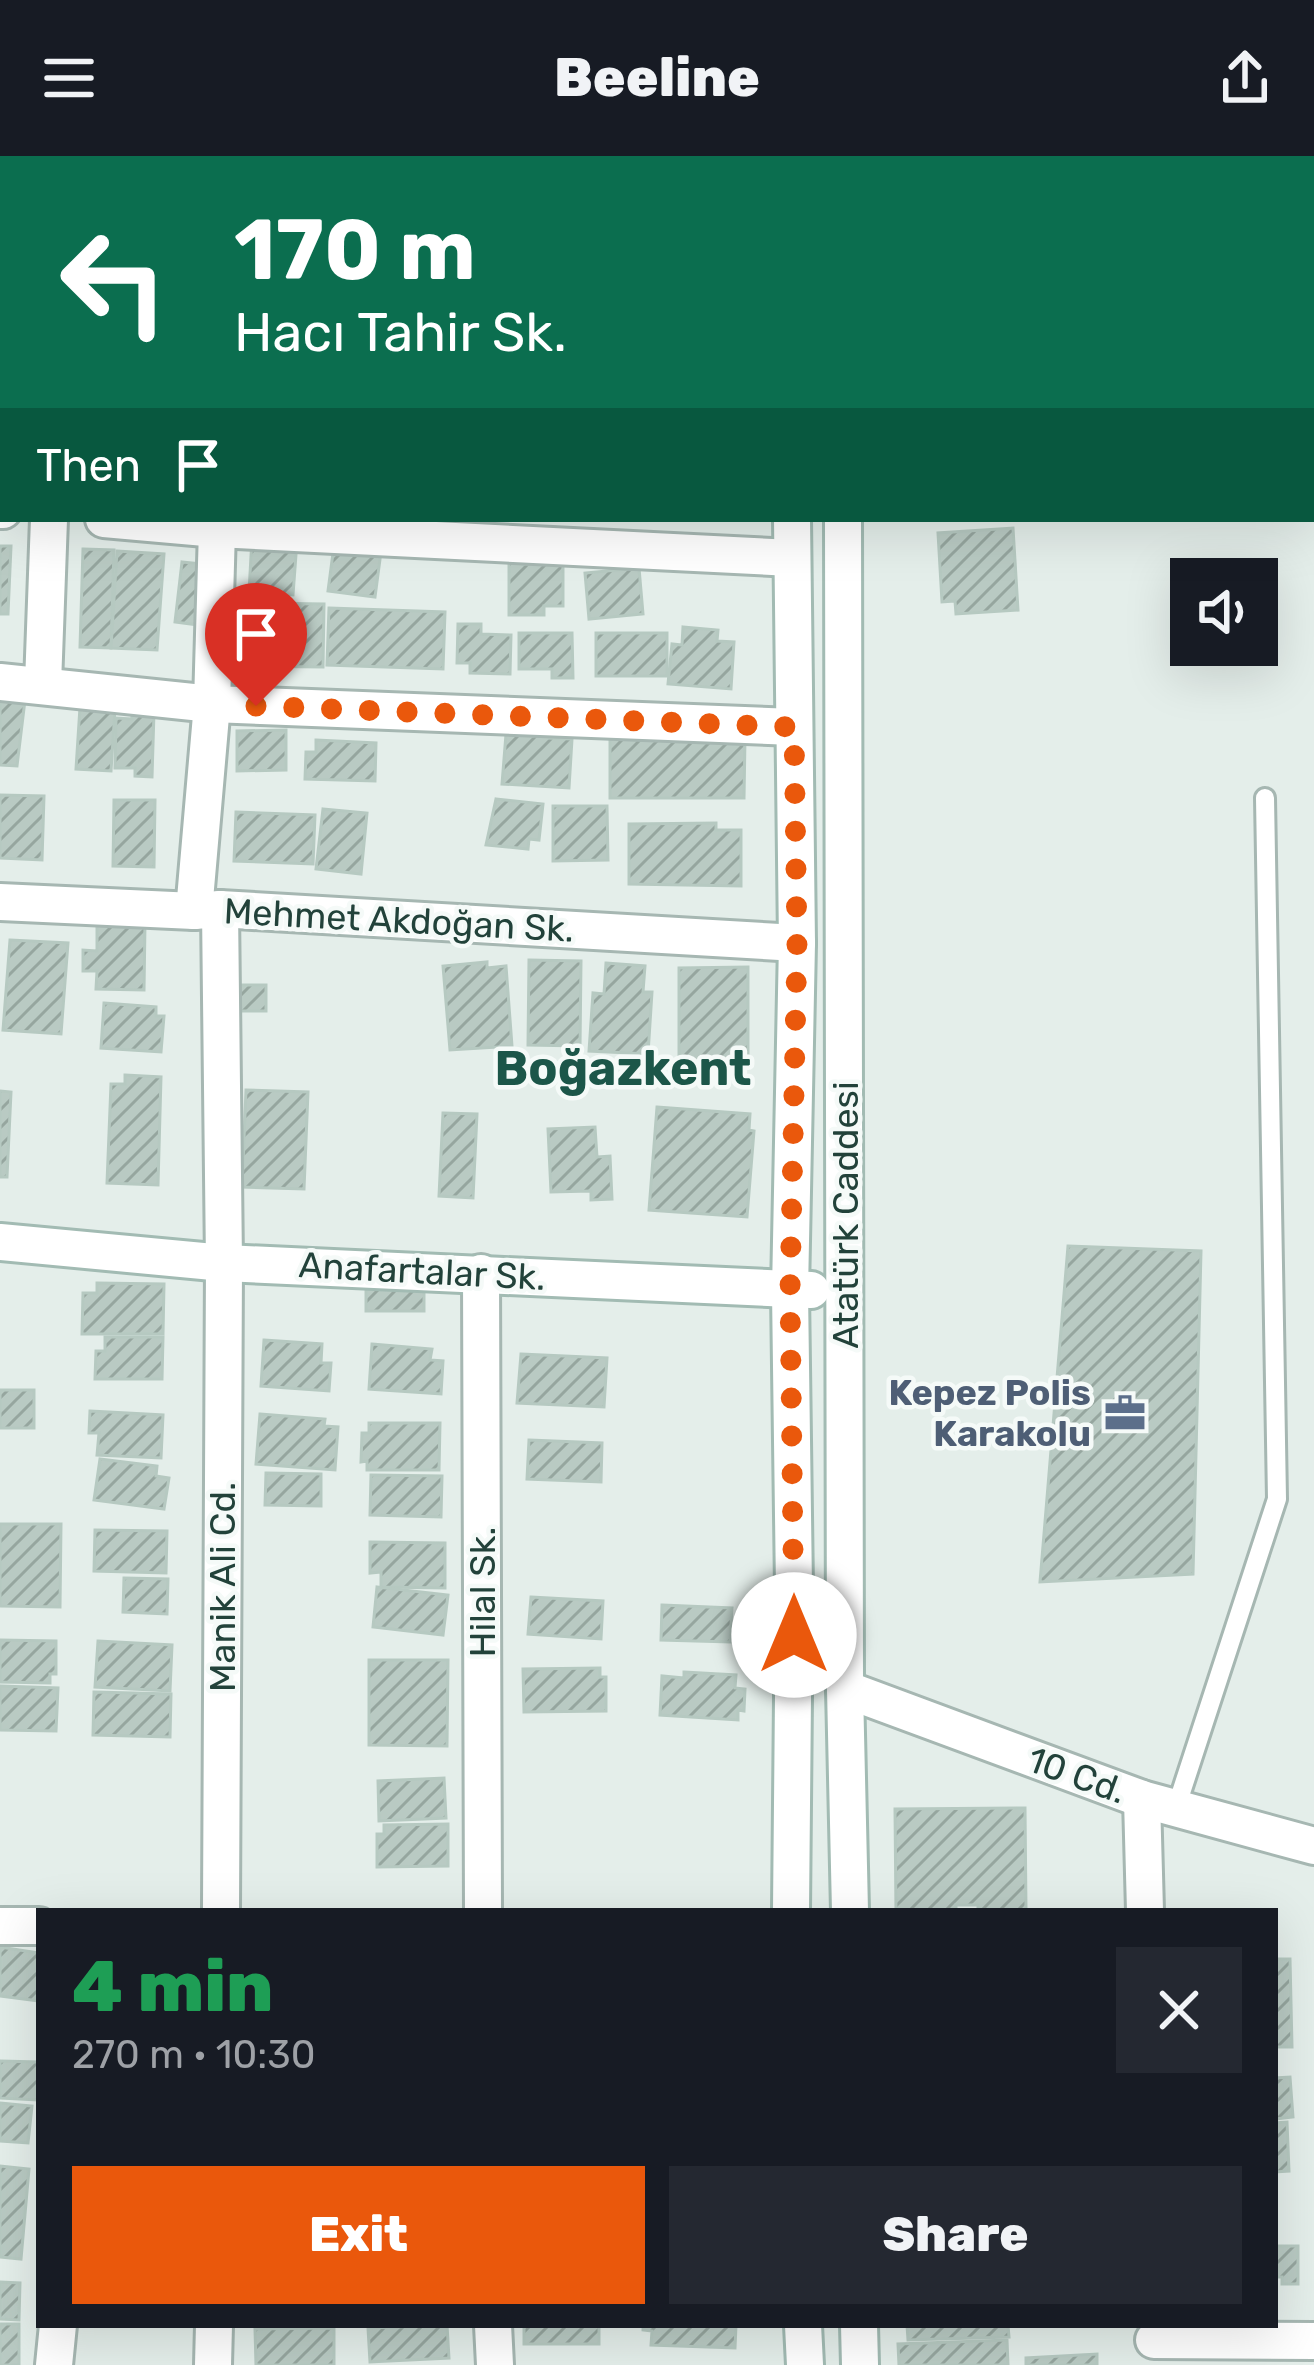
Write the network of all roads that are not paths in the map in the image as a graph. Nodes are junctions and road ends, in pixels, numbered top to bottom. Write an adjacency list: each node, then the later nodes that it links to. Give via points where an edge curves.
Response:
1 (49, 522): 8 (street)
2 (138, 522): 5 (street)
3 (792, 522): 6 (street, Atatürk Caddesi)
4 (843, 522): 18 (street, Atatürk Caddesi)
5 (217, 529): 6 (street); 9 (street, Manik Ali Cd.)
6 (792, 558): 10 (street, Atatürk Caddesi)
7 (0, 682): 8 (street)
8 (44, 684): 9 (street)
9 (212, 704): 10 (street); 13 (street, Manik Ali Cd.)
10 (794, 727): 14 (street, Atatürk Caddesi)
11 (1264, 798): 21 (lane, via 1277,1499)
12 (0, 902): 13 (street, Mehmet Akdoğan Sk.)
13 (207, 910): 14 (street, Mehmet Akdoğan Sk.); 16 (street, Manik Ali Cd.)
14 (797, 943): 19 (street, Atatürk Caddesi)
15 (0, 1242): 16 (street, Anafartalar Sk.)
16 (224, 1263): 17 (street, Anafartalar Sk.); 23 (street, Manik Ali Cd.)
17 (481, 1273): 19 (street, Anafartalar Sk.); 24 (street, Hilal Sk.)
18 (845, 1288): 19 (street, Anafartalar Sk.); 20 (street, Atatürk Caddesi)
19 (790, 1291): 25 (street, Atatürk Caddesi)
20 (845, 1689): 21 (street, 10 Cd.); 26 (street, Atatürk Caddesi)
21 (1159, 1804): 22 (street, 10 Cd.); 27 (street)
22 (1314, 1846)
23 (221, 1908)
24 (483, 1908)
25 (791, 1908)
26 (850, 1908)
27 (1145, 1908)
28 (0, 1926): 29 (street)
29 (36, 1926)
30 (58, 2328): 37 (street)
31 (214, 2328): 38 (street)
32 (493, 2328): 39 (street)
33 (803, 2328): 40 (street)
34 (859, 2328): 41 (street)
35 (1314, 2341): 36 (street)
36 (1154, 2343)
37 (54, 2365)
38 (213, 2365)
39 (495, 2365)
40 (805, 2365)
41 (860, 2365)

